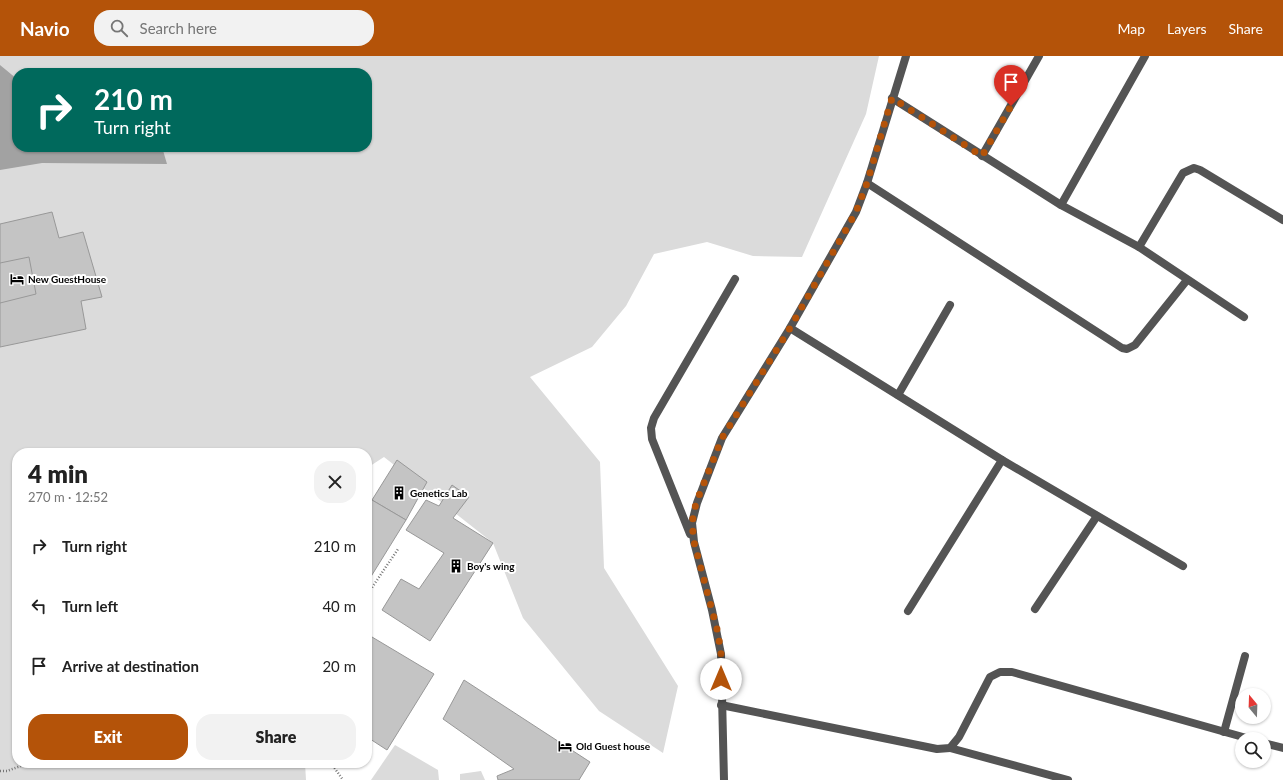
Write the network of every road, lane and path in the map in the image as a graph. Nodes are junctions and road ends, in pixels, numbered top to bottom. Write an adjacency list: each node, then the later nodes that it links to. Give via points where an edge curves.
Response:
1 (906, 56): 4 (street)
2 (1039, 56): 5 (street)
3 (1145, 56): 7 (street)
4 (892, 98): 5 (street); 6 (street)
5 (982, 156): 7 (street)
6 (867, 183): 11 (street, via 1122,348 1127,349 1135,344); 14 (street, via 856,212)
7 (1061, 205): 9 (street)
8 (1283, 220): 9 (street, via 1194,168 1183,173)
9 (1139, 247): 11 (street)
10 (735, 279): 18 (street, via 654,418 651,428 652,439)
11 (1187, 280): 13 (street)
12 (950, 305): 15 (street)
13 (1244, 317)
14 (790, 328): 15 (street); 18 (street, via 722,438 696,503 692,523)
15 (898, 394): 16 (street)
16 (1002, 460): 17 (street); 23 (street)
17 (1097, 516): 20 (street); 22 (street)
18 (694, 542): 25 (street, via 718,633 721,654)
19 (398, 548): 21 (path)
20 (1183, 566)
21 (372, 587)
22 (1035, 609)
23 (908, 611)
24 (1245, 656): 26 (street)
25 (721, 705): 29 (street, via 937,749); 35 (street)
26 (1224, 732): 27 (street); 29 (street, via 1012,672 1000,672 990,677 959,737)
27 (1235, 735)
28 (1271, 745): 30 (street)
29 (950, 748): 36 (street)
30 (1283, 748)
31 (16, 768): 33 (path)
32 (335, 768): 34 (path)
33 (0, 771)
34 (343, 780)
35 (724, 780)
36 (1068, 780)

